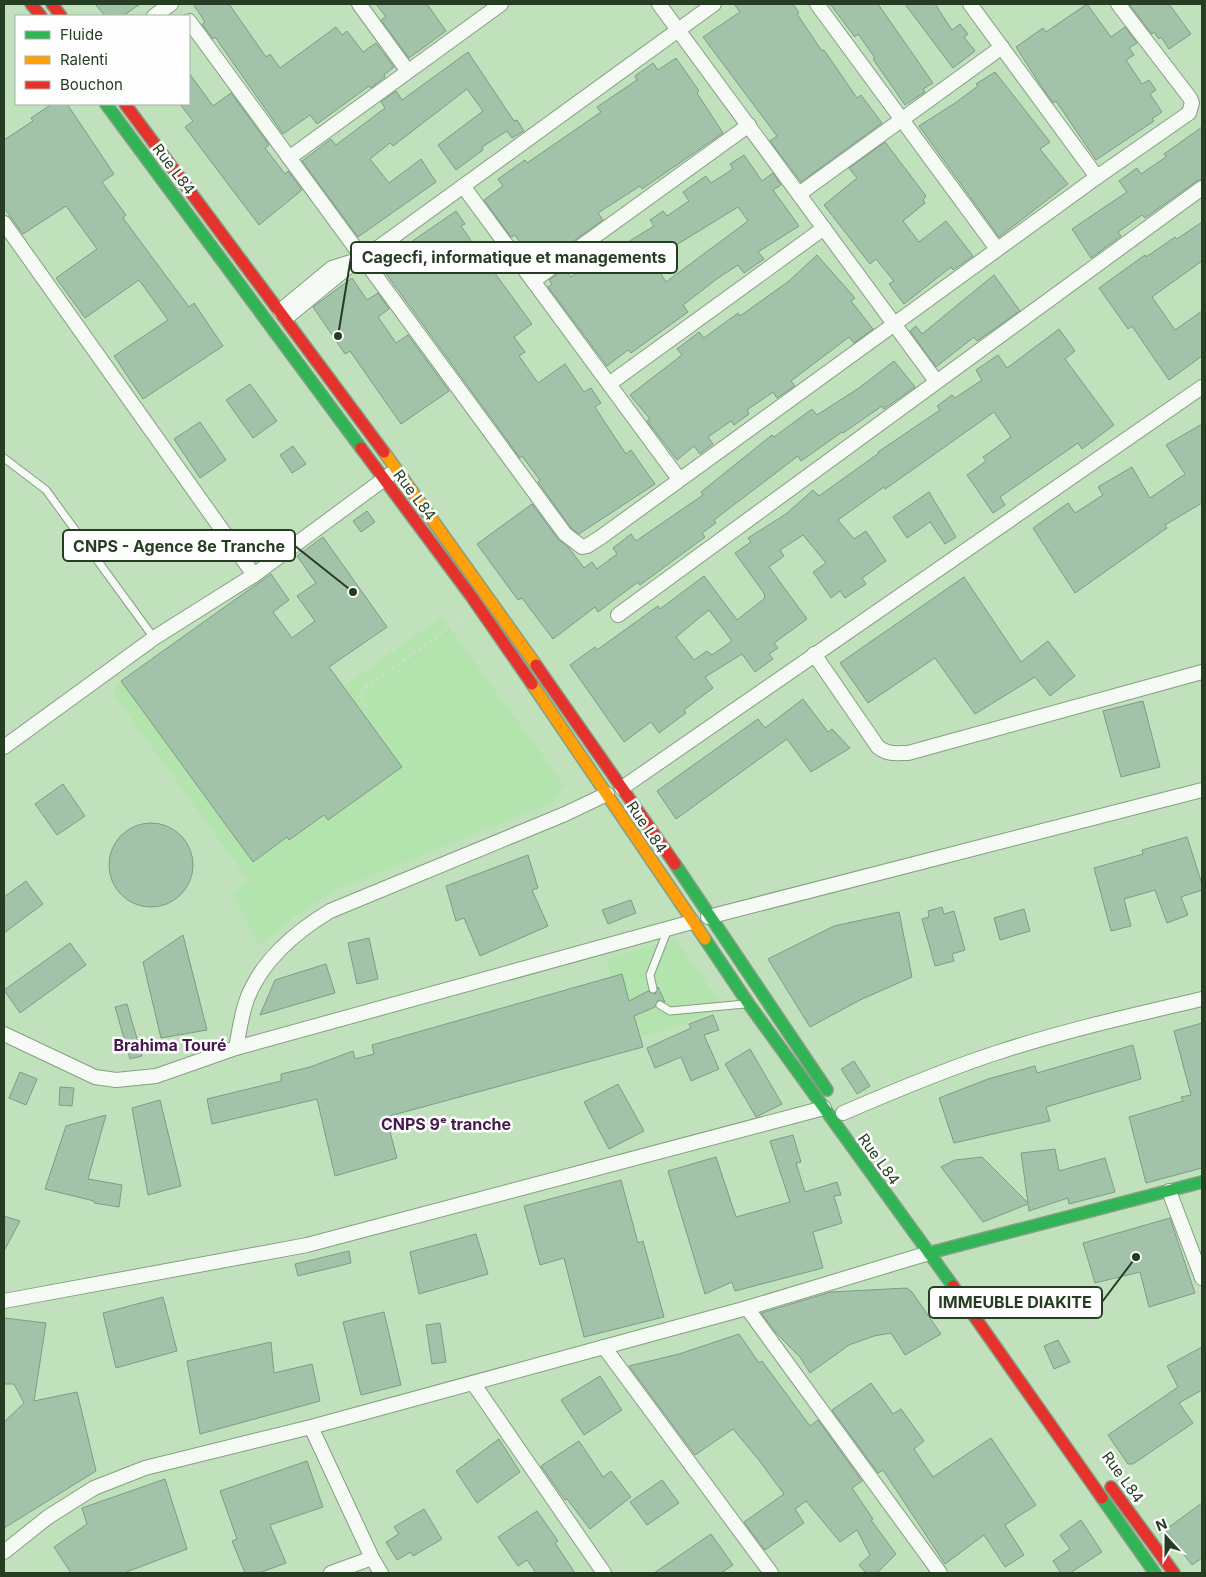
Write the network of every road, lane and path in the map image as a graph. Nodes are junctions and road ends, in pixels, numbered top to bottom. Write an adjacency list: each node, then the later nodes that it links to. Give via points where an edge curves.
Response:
1 (31, 4): 12 (street)
2 (52, 4): 13 (street)
3 (172, 4): 14 (street)
4 (176, 4): 15 (street)
5 (358, 4): 19 (street)
6 (501, 4): 19 (street)
7 (659, 4): 17 (street)
8 (714, 4): 17 (street)
9 (817, 4): 22 (street)
10 (970, 4): 18 (street)
11 (1118, 4): 25 (street, via 1192,103 1186,115)
12 (40, 15)
13 (60, 15)
14 (156, 15)
15 (184, 15)
16 (190, 22): 24 (street)
17 (678, 30): 23 (street); 26 (street)
18 (1002, 48): 22 (street); 25 (street)
19 (407, 70): 24 (street)
20 (107, 105): 42 (street, Rue L84)
21 (126, 105): 34 (street, Rue L84)
22 (902, 120): 28 (street); 31 (street)
23 (749, 125): 28 (street); 33 (street)
24 (289, 158): 32 (street)
25 (1097, 176): 31 (street)
26 (463, 186): 32 (street); 33 (street)
27 (1202, 188): 36 (street)
28 (799, 194): 29 (street)
29 (824, 228): 35 (street); 37 (street)
30 (6, 230): 43 (street)
31 (996, 249): 35 (street)
32 (359, 259): 34 (street); 41 (street, via 573,542 587,546)
33 (533, 281): 37 (street)
34 (283, 314): 40 (street, Rue L84)
35 (894, 323): 36 (street); 41 (street)
36 (936, 381): 45 (street)
37 (609, 384): 41 (street)
38 (1202, 387): 47 (street)
39 (4, 458): 46 (lane, via 46,490)
40 (397, 470): 42 (street); 51 (street, Rue L84)
41 (679, 479)
42 (384, 480): 43 (street); 44 (street, Rue L84)
43 (254, 575): 46 (street)
44 (478, 608): 49 (path, via 361,690 358,696); 53 (street, Rue L84)
45 (618, 615)
46 (154, 638): 50 (street)
47 (814, 654): 48 (street, via 878,747 894,754 908,753); 51 (street)
48 (1202, 672)
49 (367, 707)
50 (4, 747)
51 (622, 788): 54 (street, Rue L84)
52 (1202, 790): 54 (street)
53 (607, 794): 55 (street, Rue L84); 62 (street, via 330,911 306,925 271,959 252,987)
54 (708, 917): 63 (street, Rue L84)
55 (692, 922): 56 (street); 59 (street, Rue L84)
56 (669, 927): 57 (lane, via 650,975); 62 (street)
57 (653, 989)
58 (1202, 999): 63 (street, via 999,1052)
59 (748, 1003): 60 (lane, via 670,1011); 63 (street, Rue L84)
60 (660, 1005)
61 (4, 1034): 62 (street, via 96,1077 116,1080 156,1076)
62 (236, 1048)
63 (837, 1109): 67 (street, Rue L84); 69 (street, via 308,1245)
64 (866, 1145): 67 (street, Rue L84)
65 (1202, 1182): 66 (street)
66 (1169, 1191): 67 (street); 68 (street)
67 (934, 1252): 70 (street); 73 (street, Rue L84); 83 (street, Rue L84)
68 (1202, 1278)
69 (4, 1301)
70 (747, 1308): 71 (street); 82 (street)
71 (604, 1348): 72 (street); 81 (street)
72 (473, 1383): 74 (street); 80 (street)
73 (1051, 1405)
74 (311, 1427): 76 (street, via 145,1468 94,1488 48,1517); 77 (street)
75 (1104, 1477): 84 (street, Rue L84)
76 (4, 1552)
77 (372, 1558): 78 (street); 79 (street)
78 (331, 1573)
79 (382, 1573)
80 (604, 1573)
81 (771, 1573)
82 (940, 1573)
83 (1156, 1573)
84 (1174, 1573)

